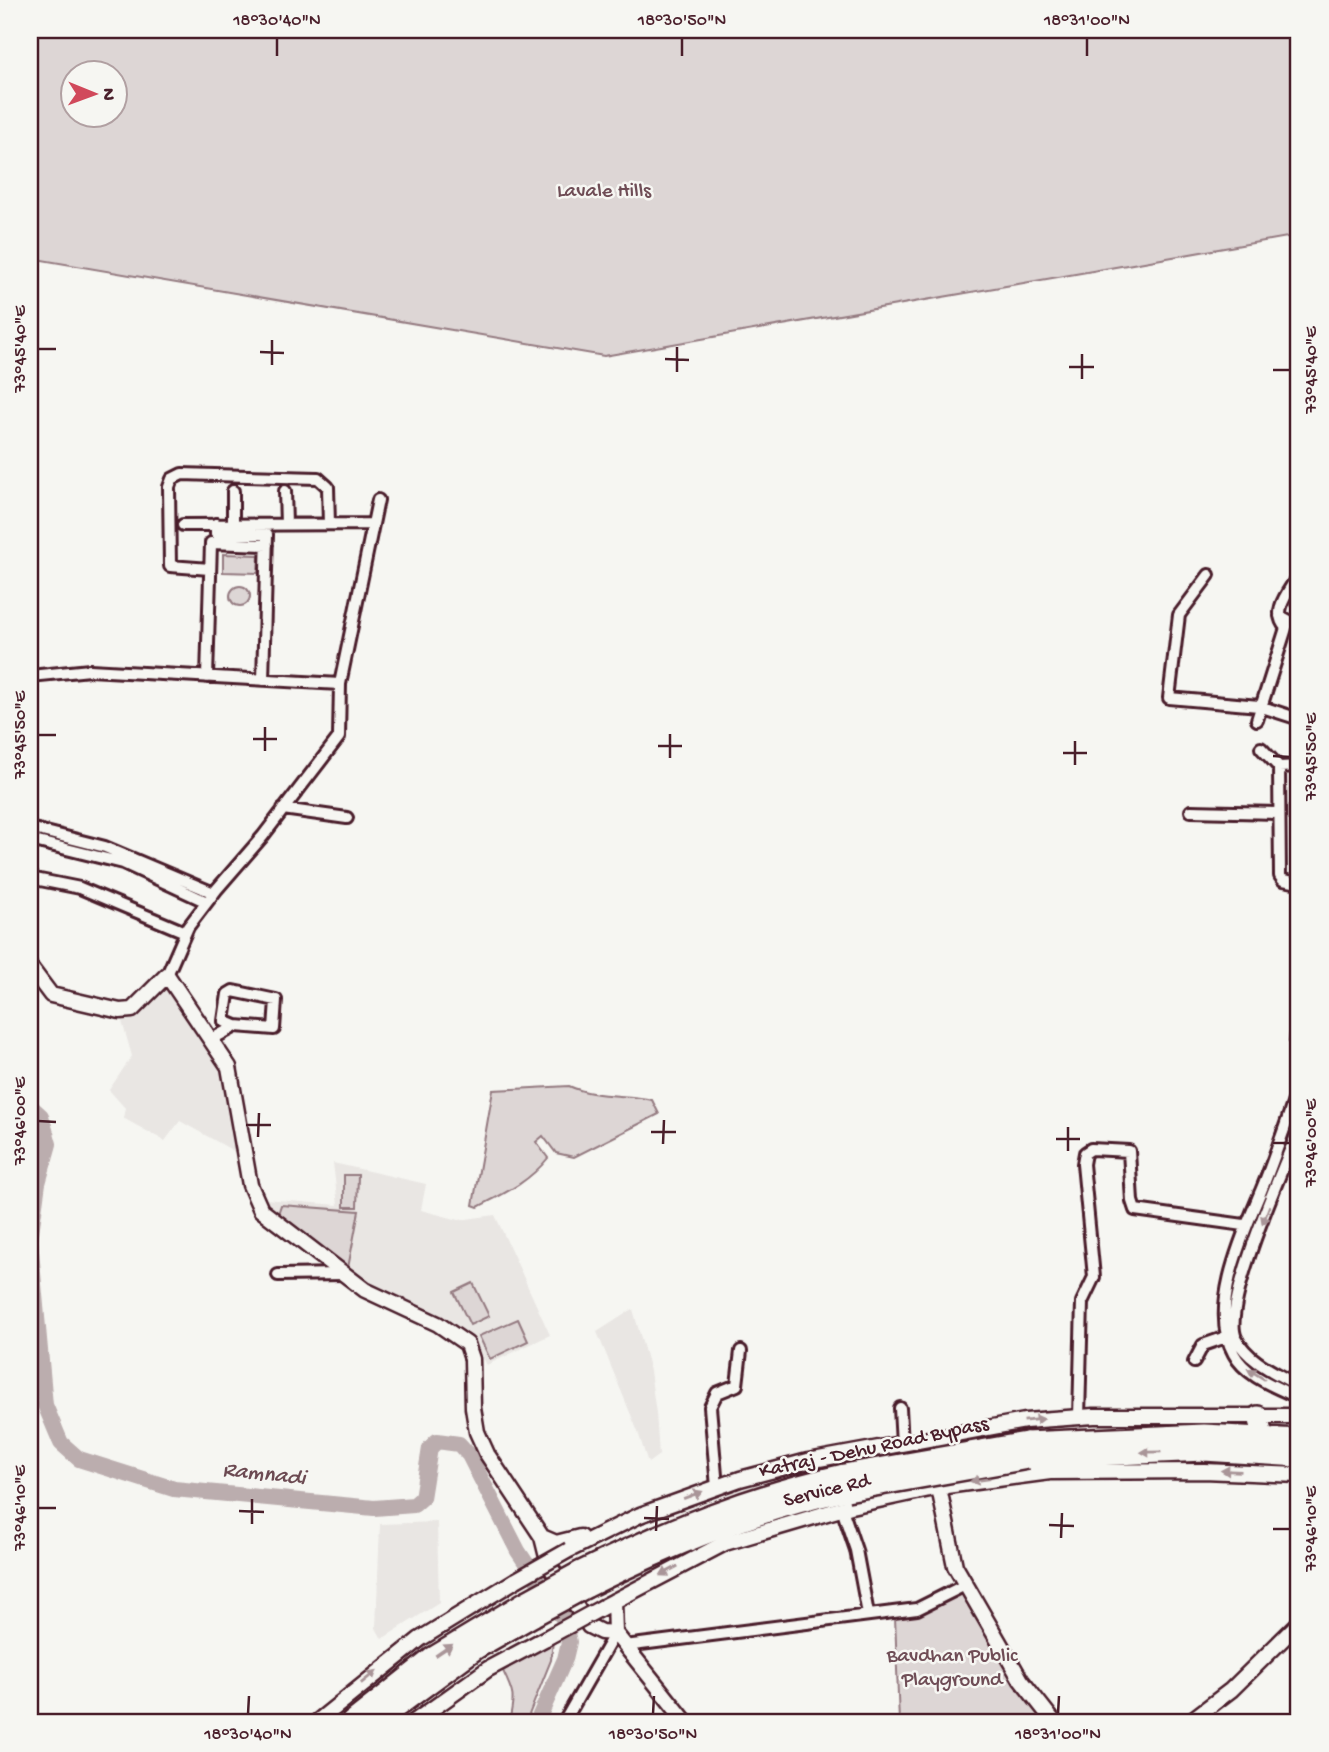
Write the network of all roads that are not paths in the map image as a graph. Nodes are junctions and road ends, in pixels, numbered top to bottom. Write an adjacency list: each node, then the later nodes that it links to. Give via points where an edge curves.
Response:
1 (233, 491): 5 (street)
2 (285, 491): 6 (street)
3 (378, 500): 8 (street)
4 (216, 524): 5 (street); 9 (street); 10 (street, via 216,534 267,534)
5 (233, 524): 6 (street)
6 (286, 524): 7 (street)
7 (329, 524): 8 (street); 11 (street, via 328,487 318,478 182,474 172,478 169,487 170,566)
8 (373, 524): 19 (street)
9 (183, 525)
10 (267, 545): 11 (street, via 211,543); 18 (street)
11 (210, 569): 17 (street)
12 (1299, 574): 14 (street)
13 (1209, 575): 20 (street, via 1179,615 1169,698)
14 (1279, 616): 15 (street); 20 (street, via 1286,628)
15 (1299, 626)
16 (30, 676): 17 (street, via 90,670)
17 (207, 677): 18 (street)
18 (263, 680): 19 (street)
19 (340, 684): 26 (street, via 339,737)
20 (1259, 706): 21 (street); 22 (street)
21 (1299, 719)
22 (1257, 720)
23 (1261, 748): 25 (street)
24 (1299, 766): 25 (street)
25 (1279, 767): 28 (street)
26 (283, 808): 29 (street); 34 (street)
27 (1191, 811): 28 (street)
28 (1278, 813): 33 (street, via 1280,876)
29 (347, 818)
30 (30, 828): 34 (street, via 105,847)
31 (30, 840): 34 (street, via 123,863)
32 (30, 880): 35 (street, via 74,890)
33 (1299, 883)
34 (210, 897): 35 (street)
35 (184, 935): 37 (street)
36 (30, 967): 37 (street, via 51,995 120,1012 132,1010)
37 (167, 975): 40 (street)
38 (1299, 1015): 41 (street)
39 (236, 1026): 39 (street, via 274,1029 276,1000 230,992 224,1018); 40 (street)
40 (212, 1039): 45 (street, via 229,1067 254,1198 271,1218)
41 (1299, 1049)
42 (1299, 1086): 44 (street, via 1261,1192)
43 (1299, 1129): 50 (street, one-way to 50, via 1237,1290 1234,1320 1234,1334 1254,1359)
44 (1244, 1225): 47 (street, via 1228,1283); 55 (street, via 1135,1210 1129,1151 1091,1149 1085,1153 1094,1277 1082,1302)
45 (343, 1274): 46 (street); 64 (street, via 467,1344 477,1432)
46 (278, 1275)
47 (1226, 1337): 49 (street, via 1203,1345); 51 (street, one-way to 47, via 1248,1371 1234,1356)
48 (741, 1351): 61 (street, via 737,1385 717,1393 711,1402)
49 (1194, 1362)
50 (1299, 1387)
51 (1299, 1398)
52 (900, 1408): 58 (street)
53 (1258, 1416): 54 (street); 55 (street); 56 (highway)
54 (1299, 1416)
55 (1079, 1417): 57 (street, one-way to 55, via 1025,1421)
56 (1263, 1436): 59 (highway, Katraj - Dehu Road Bypass, via 1146,1434); 60 (highway, Katraj - Dehu Road Bypass)
57 (930, 1438): 58 (street); 62 (street)
58 (902, 1444): 61 (street, via 808,1461)
59 (1027, 1450): 60 (highway, Katraj - Dehu Road Bypass, one-way to 59); 63 (highway, Katraj - Dehu Road Bypass, bridge)
60 (1297, 1453): 62 (street, Service Rd, one-way to 62, via 1204,1471 1050,1472)
61 (717, 1487): 65 (street, one-way to 61)
62 (939, 1487): 63 (street, Service Rd); 66 (street, via 948,1541)
63 (844, 1491): 67 (street, Service Rd, one-way to 67, via 725,1544); 68 (highway, Katraj - Dehu Road Bypass, bridge, via 719,1527 582,1580); 69 (street)
64 (542, 1537): 65 (street, via 556,1543 577,1537); 71 (street, via 549,1565 589,1626)
65 (584, 1540): 73 (street, one-way to 65, bridge, via 420,1639)
66 (965, 1585): 69 (street, via 917,1609); 79 (street, via 1021,1680)
67 (609, 1604): 71 (street); 76 (street, Service Rd, bridge, via 488,1669)
68 (530, 1608): 74 (highway, Katraj - Dehu Road Bypass, one-way to 68, via 433,1657); 75 (highway, Katraj - Dehu Road Bypass)
69 (868, 1614): 72 (street)
70 (1299, 1623): 80 (street, via 1231,1690)
71 (615, 1633): 72 (street); 77 (street)
72 (625, 1646): 78 (street)
73 (317, 1722)
74 (351, 1722)
75 (377, 1722)
76 (414, 1722)
77 (564, 1722)
78 (686, 1722)
79 (1055, 1722)
80 (1189, 1722)

